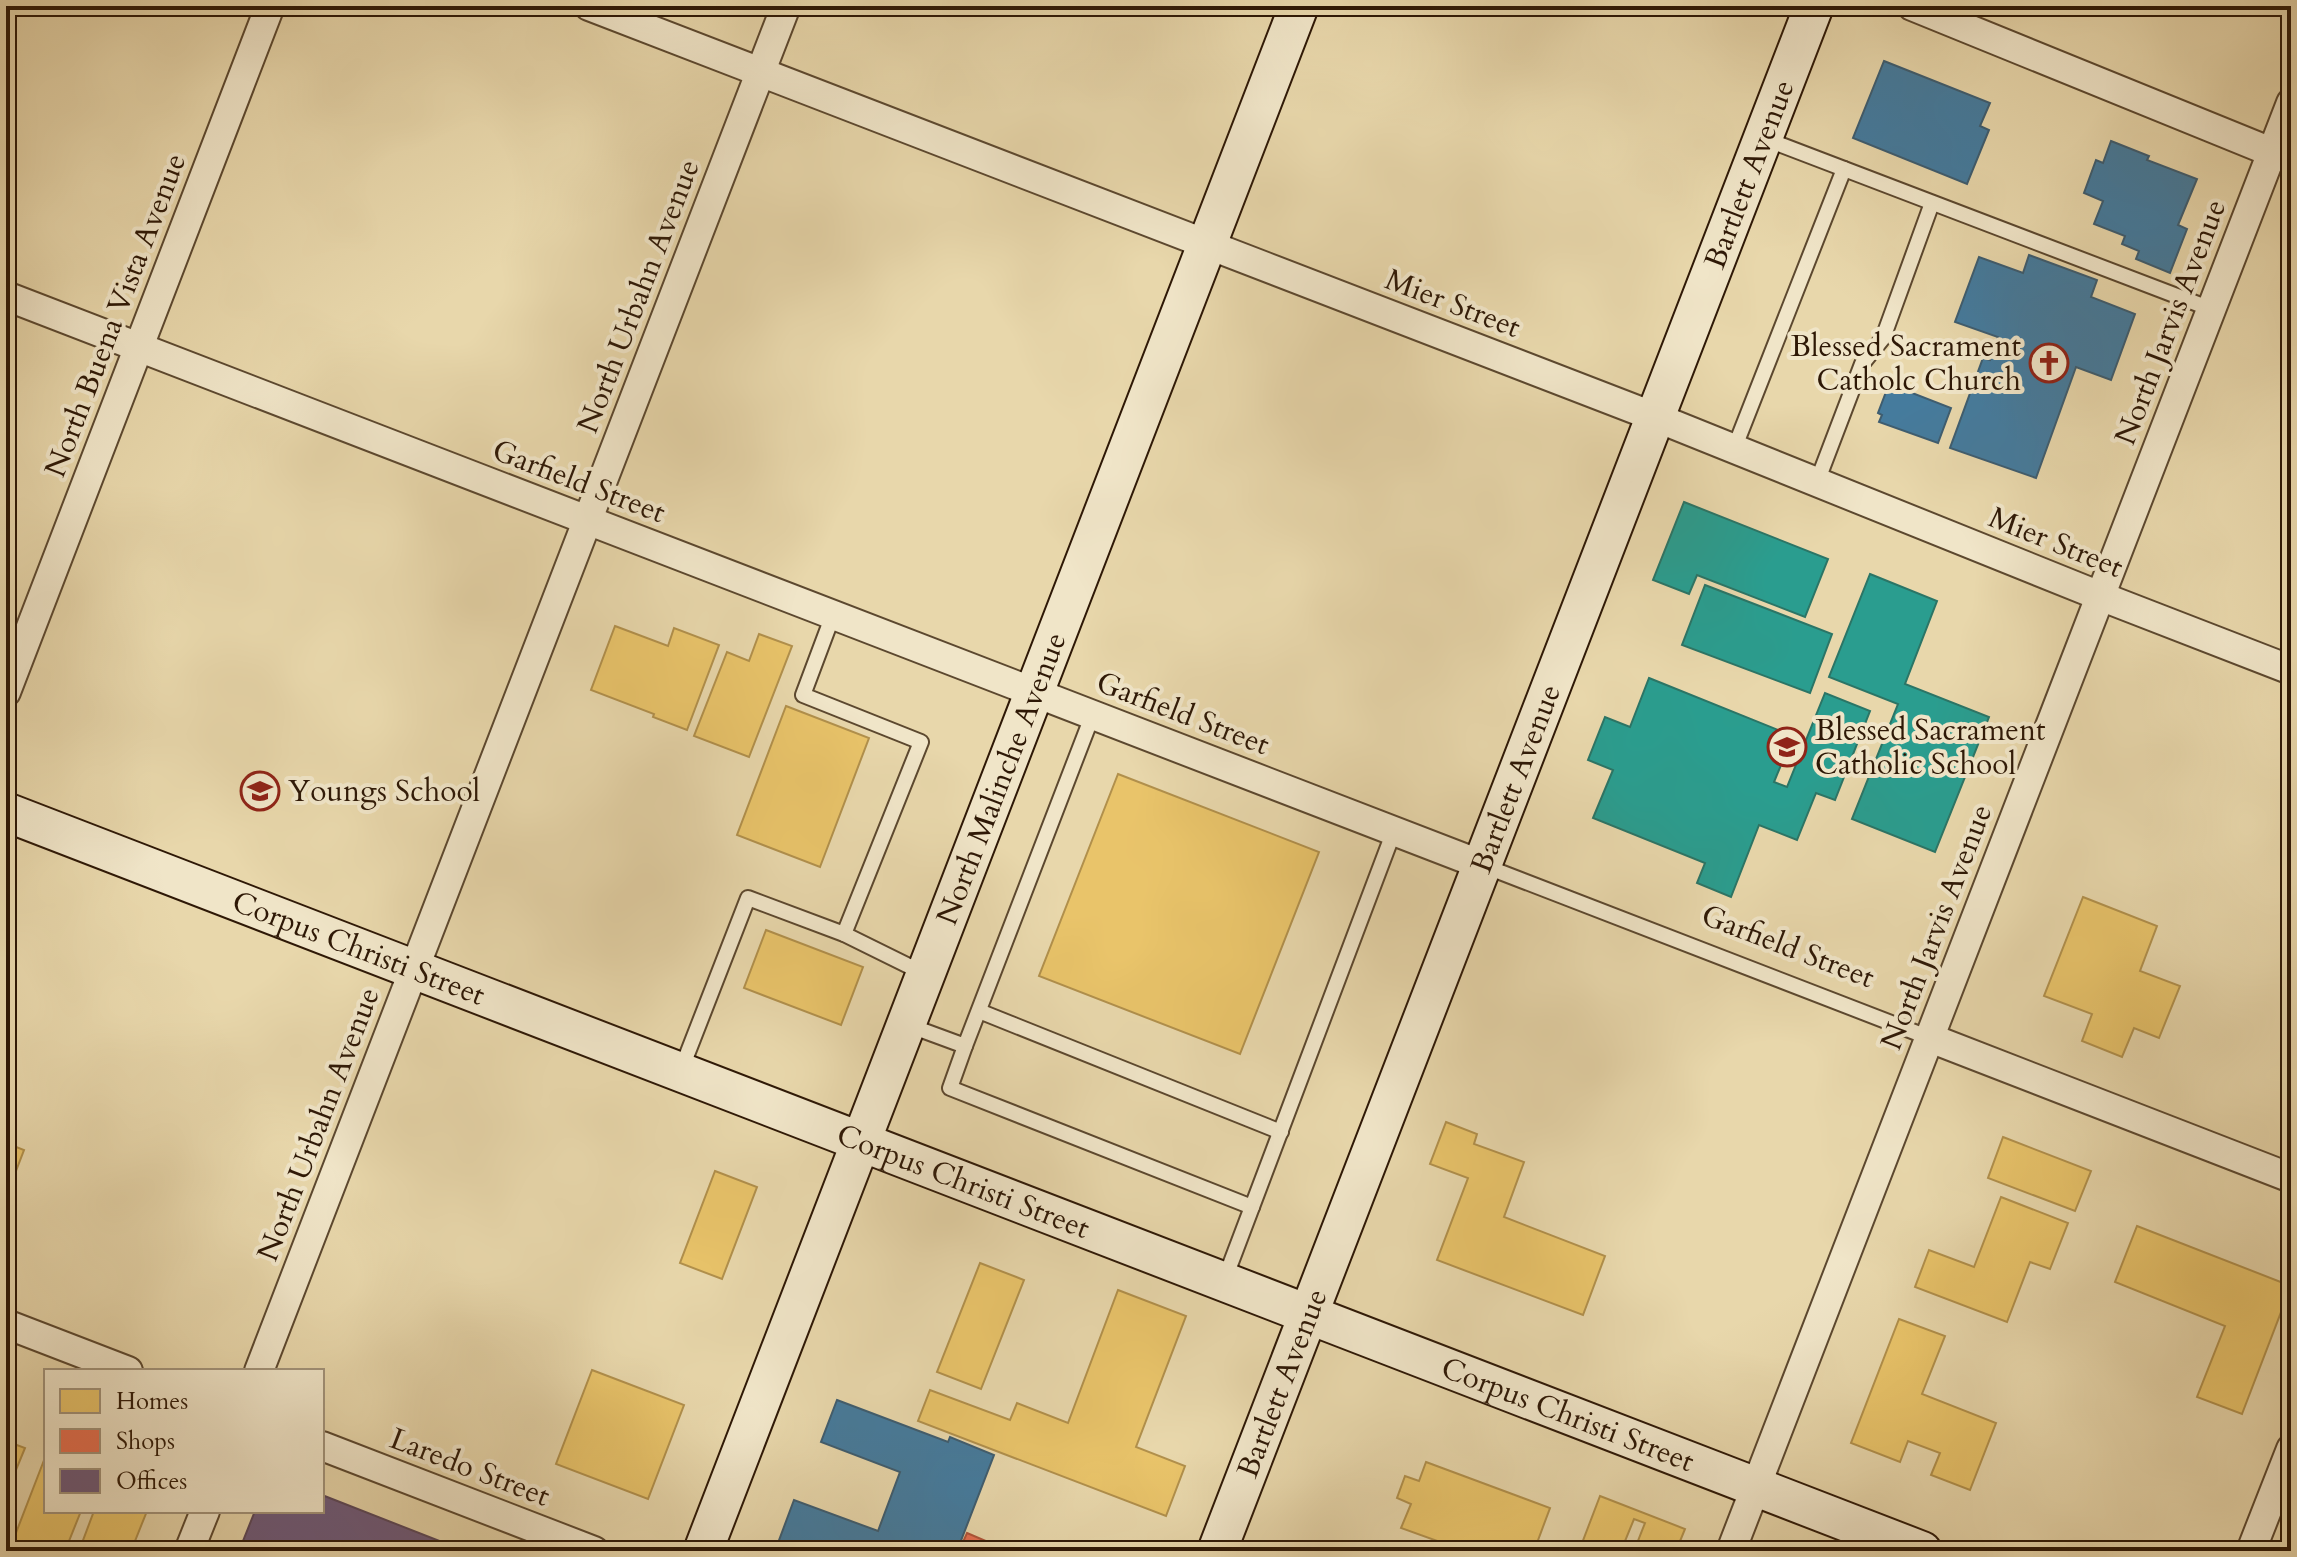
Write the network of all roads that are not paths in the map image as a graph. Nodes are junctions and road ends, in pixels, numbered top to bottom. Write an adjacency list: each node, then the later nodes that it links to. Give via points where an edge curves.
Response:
1 (270, 6): 16 (street, North Buena Vista Avenue)
2 (589, 6): 7 (street, Mier Street)
3 (786, 6): 7 (street, North Urbahn Avenue)
4 (1299, 6): 13 (main road, North Malinche Avenue)
5 (1814, 6): 9 (main road, Bartlett Avenue)
6 (1912, 6): 10 (street)
7 (760, 72): 13 (street, Mier Street); 20 (street, North Urbahn Avenue)
8 (2291, 103): 10 (street, North Jarvis Avenue)
9 (1763, 138): 11 (lane); 17 (main road, Bartlett Avenue)
10 (2281, 156): 15 (street, North Jarvis Avenue)
11 (1844, 169): 12 (lane); 18 (lane)
12 (1932, 203): 15 (lane); 19 (lane, via 1883,338 1862,364)
13 (1207, 245): 17 (street, Mier Street); 25 (main road, North Malinche Avenue)
14 (6, 296): 16 (street, Garfield Street)
15 (2211, 309): 21 (street, North Jarvis Avenue)
16 (139, 348): 20 (street, Garfield Street); 24 (street, North Buena Vista Avenue)
17 (1655, 417): 18 (street, Mier Street); 29 (main road, Bartlett Avenue)
18 (1734, 449): 19 (street, Mier Street)
19 (1817, 482): 21 (street, Mier Street)
20 (587, 520): 22 (street, Garfield Street); 31 (street, North Urbahn Avenue)
21 (2100, 596): 23 (street, Mier Street); 35 (street, North Jarvis Avenue)
22 (833, 615): 25 (street, Garfield Street); 30 (lane, via 803,695 921,742)
23 (2291, 670)
24 (6, 692)
25 (1034, 693): 26 (street, Garfield Street); 32 (main road, North Malinche Avenue)
26 (1093, 714): 28 (street, Garfield Street); 33 (lane)
27 (6, 812): 31 (main road, Corpus Christi Street)
28 (1394, 831): 29 (street, Garfield Street); 38 (lane)
29 (1482, 865): 35 (lane, Garfield Street); 43 (main road, Bartlett Avenue)
30 (844, 934): 32 (lane); 37 (lane, via 748,898)
31 (414, 969): 37 (main road, Corpus Christi Street); 46 (street, North Urbahn Avenue)
32 (927, 975): 34 (main road, North Malinche Avenue)
33 (979, 1011): 36 (lane); 38 (lane)
34 (907, 1025): 36 (lane); 39 (main road, North Malinche Avenue)
35 (1930, 1038): 40 (street, Garfield Street); 49 (street, North Jarvis Avenue)
36 (965, 1046): 41 (lane, via 950,1088)
37 (681, 1072): 39 (main road, Corpus Christi Street)
38 (1281, 1132): 41 (lane)
39 (861, 1142): 42 (main road, Corpus Christi Street); 53 (main road, North Malinche Avenue)
40 (2291, 1178)
41 (1252, 1207): 42 (lane)
42 (1224, 1282): 43 (main road, Corpus Christi Street)
43 (1308, 1314): 49 (main road, Corpus Christi Street); 54 (main road, Bartlett Avenue)
44 (6, 1324): 45 (street)
45 (123, 1369)
46 (260, 1369)
47 (324, 1447): 52 (street, Laredo Street)
48 (2291, 1449): 57 (street)
49 (1756, 1487): 55 (street, North Jarvis Avenue); 56 (main road, Corpus Christi Street)
50 (204, 1513): 51 (street)
51 (189, 1551)
52 (594, 1551)
53 (703, 1551)
54 (1217, 1551)
55 (1731, 1551)
56 (1922, 1551)
57 (2251, 1551)

